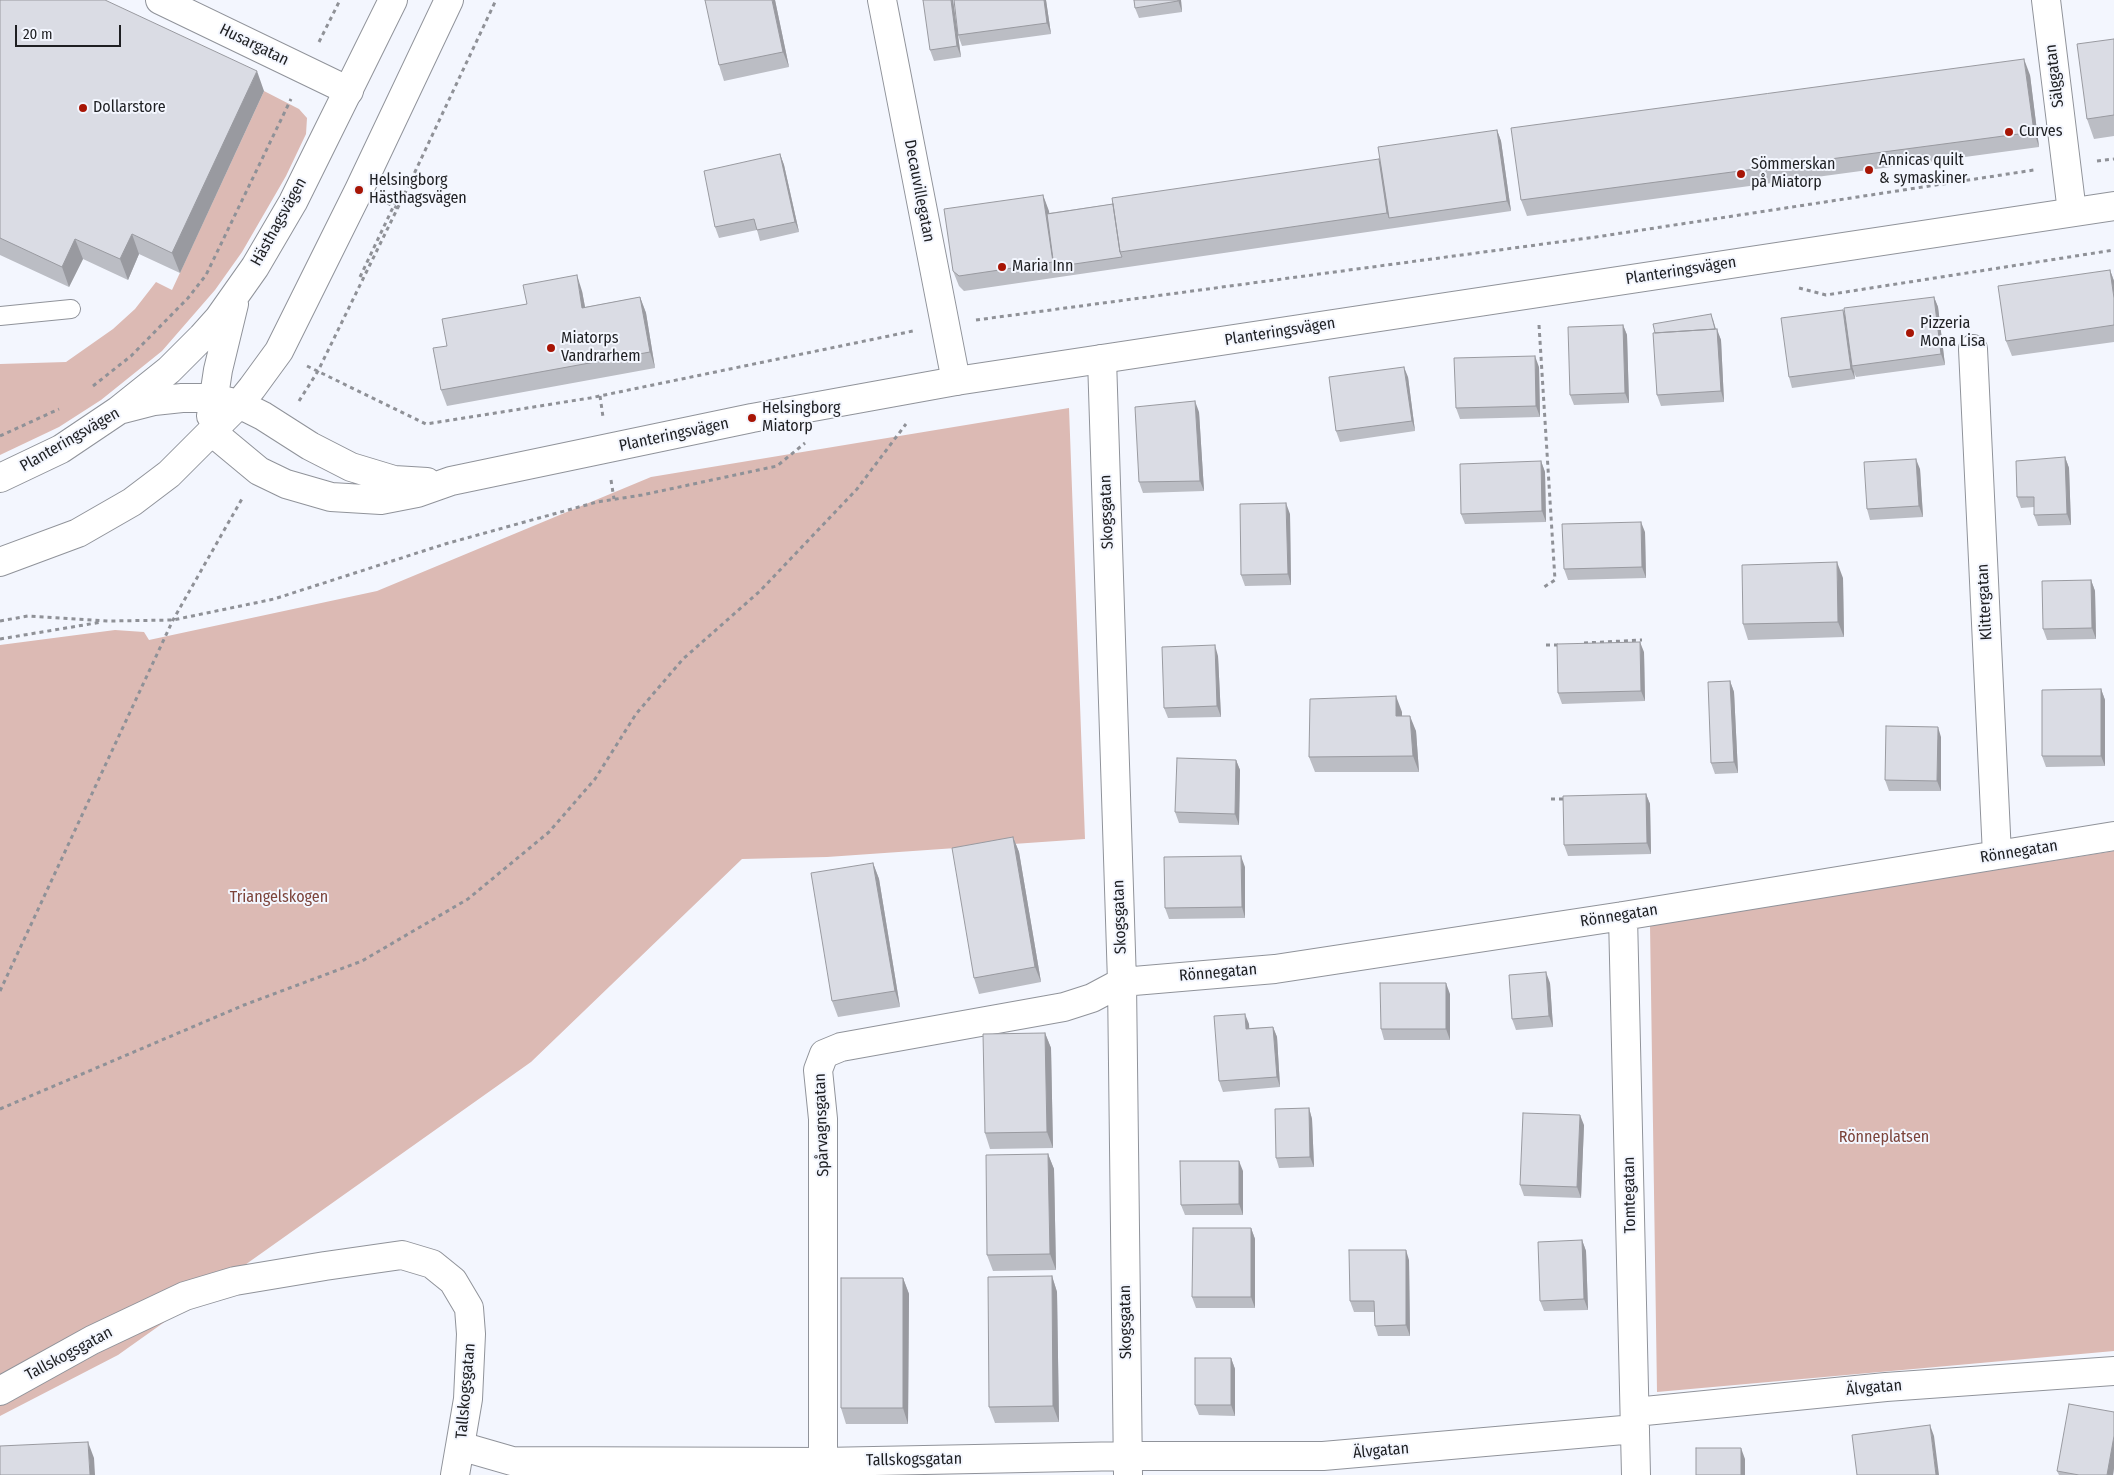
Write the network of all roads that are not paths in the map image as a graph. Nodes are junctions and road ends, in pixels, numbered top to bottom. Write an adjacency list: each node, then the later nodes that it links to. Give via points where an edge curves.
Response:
1 (160, 0): 6 (street, Husargatan)
2 (393, 0): 6 (street, Hästhagsvägen)
3 (449, 0): 15 (street, via 278,351)
4 (882, 0): 14 (street, Decauvillegatan)
5 (2046, 0): 8 (street, Sälggatan)
6 (349, 91): 9 (street, Hästhagsvägen, via 274,236)
7 (2114, 206): 8 (street, Planteringsvägen)
8 (2072, 212): 13 (street, Planteringsvägen)
9 (237, 292): 15 (street, via 224,342); 16 (street, Hästhagsvägen, via 219,318 170,370)
10 (71, 310): 11 (lane)
11 (0, 316)
12 (1974, 349): 22 (street, Klittergatan)
13 (1102, 358): 14 (street, Planteringsvägen); 24 (street, Skogsgatan)
14 (956, 382): 19 (street, Planteringsvägen, via 752,418)
15 (226, 401): 16 (street, Planteringsvägen, via 154,401); 17 (street); 19 (street, Planteringsvägen, via 263,416 330,457 374,474 413,482)
16 (119, 410): 18 (street, Planteringsvägen, via 60,448)
17 (212, 432): 19 (street, Planteringsvägen, via 259,471 311,493 381,500 417,493); 20 (street, via 170,474 132,502 78,533)
18 (0, 478)
19 (451, 481)
20 (0, 562)
21 (2114, 836): 22 (street, Rönnegatan)
22 (1997, 855): 23 (street, Rönnegatan)
23 (1623, 916): 24 (street, Rönnegatan, via 1274,968); 27 (street, Tomtegatan)
24 (1122, 982): 29 (street, Skogsgatan); 30 (street, Spårvagnsgatan, via 1092,998 1064,1007 841,1047 824,1054 818,1070 823,1119)
25 (2114, 1371): 27 (street, Älvgatan, via 1886,1387)
26 (0, 1391): 28 (street, Tallskogsgatan, via 92,1340 185,1296 235,1282 402,1255 432,1264 453,1281 469,1308 468,1399)
27 (1635, 1420): 29 (street, Älvgatan, via 1323,1456); 32 (street, Tomtegatan)
28 (460, 1446): 30 (street, Tallskogsgatan, via 512,1461); 31 (street)
29 (1127, 1465): 30 (street, Tallskogsgatan)
30 (823, 1468)
31 (455, 1475)
32 (1636, 1475)

